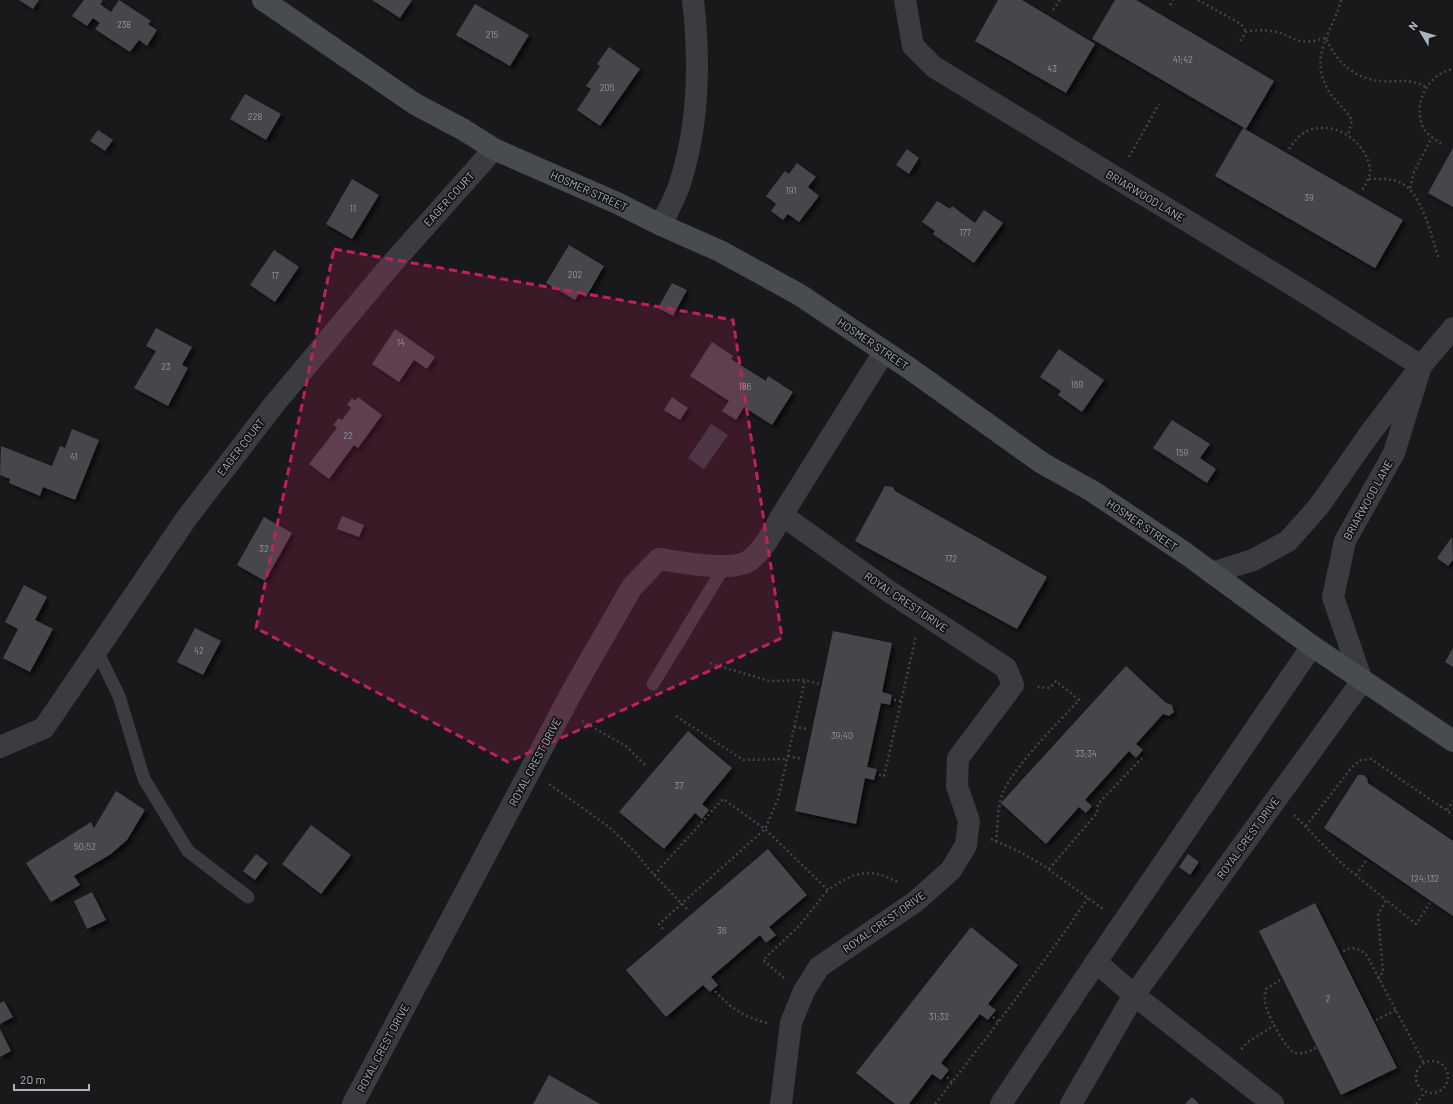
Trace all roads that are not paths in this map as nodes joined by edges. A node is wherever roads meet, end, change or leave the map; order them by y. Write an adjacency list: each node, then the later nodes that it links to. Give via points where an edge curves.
1 (263, 0): 4 (street, HOSMER STREET, via 415,104)
2 (693, 0): 5 (street, via 698,70 694,126 681,181)
3 (905, 0): 8 (street, BRIARWOOD LANE, via 913,46 934,67)
4 (494, 149): 5 (street, HOSMER STREET, via 617,202); 13 (street, EAGER COURT, via 389,267 272,407 186,519)
5 (661, 225): 7 (street, HOSMER STREET, via 720,251 773,279)
6 (1453, 328): 8 (street, BRIARWOOD LANE)
7 (884, 352): 9 (street, ROYAL CREST DRIVE); 11 (street, HOSMER STREET, via 1042,463 1092,491)
8 (1421, 366): 11 (street, BRIARWOOD LANE, via 1319,506 1288,541 1253,560); 14 (street, BRIARWOOD LANE, via 1394,453 1345,540 1334,597)
9 (782, 515): 10 (street, ROYAL CREST DRIVE, via 771,535 749,560); 22 (street, ROYAL CREST DRIVE, via 890,592 1006,668 1014,685 958,758 957,786 969,821 966,845 951,870 915,902 819,967 804,991 791,1023)
10 (724, 567): 15 (lane); 21 (street, ROYAL CREST DRIVE, via 659,559 632,586 562,711)
11 (1212, 573): 12 (street, HOSMER STREET)
12 (1312, 646): 14 (street, HOSMER STREET); 19 (street)
13 (97, 651): 17 (street, EAGER COURT, via 44,728); 18 (lane, via 119,696 144,779 188,851)
14 (1362, 681): 16 (street, HOSMER STREET); 20 (street, ROYAL CREST DRIVE)
15 (653, 684)
16 (1453, 740)
17 (0, 747)
18 (248, 897)
19 (1096, 962): 20 (street); 23 (street)
20 (1134, 995): 24 (street, ROYAL CREST DRIVE); 25 (street)
21 (353, 1104)
22 (781, 1104)
23 (1001, 1104)
24 (1071, 1104)
25 (1273, 1104)

